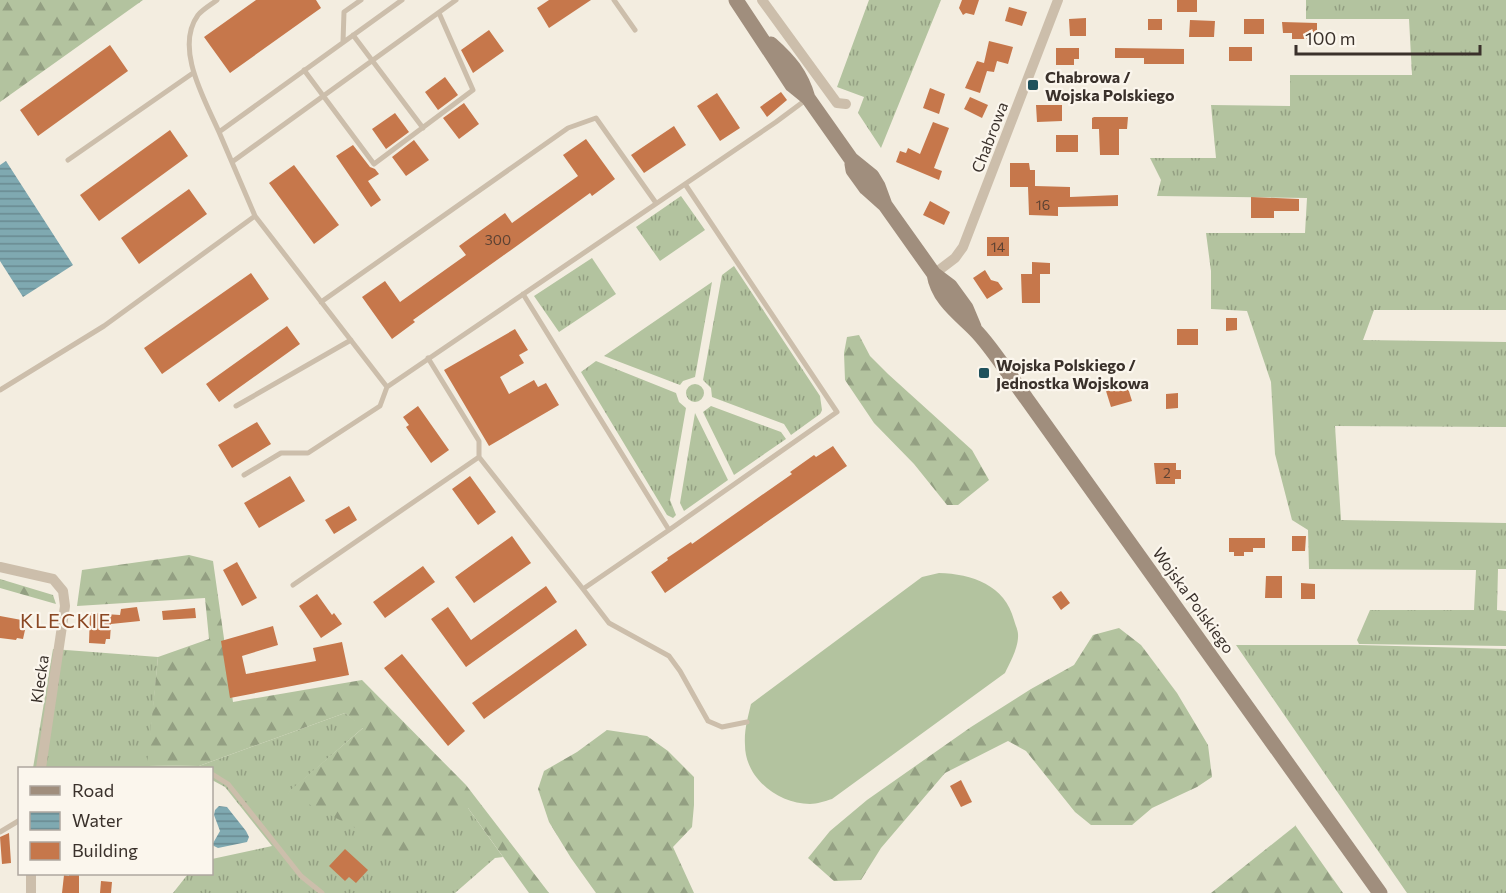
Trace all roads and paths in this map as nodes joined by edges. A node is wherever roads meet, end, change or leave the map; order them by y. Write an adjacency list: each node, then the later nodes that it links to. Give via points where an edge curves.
1 (217, 0): 15 (lane, via 199,14 189,37)
2 (360, 0): 12 (lane, via 344,12)
3 (402, 0): 11 (lane)
4 (456, 0): 9 (lane)
5 (614, 0): 10 (lane)
6 (736, 0): 17 (main road, Wojska Polskiego, via 792,84)
7 (762, 0): 18 (street, via 837,103)
8 (1058, 0): 26 (street, Chabrowa, via 963,247)
9 (439, 13): 13 (lane); 19 (lane, via 473,90)
10 (635, 30)
11 (353, 35): 12 (lane); 13 (lane)
12 (343, 42): 14 (lane)
13 (372, 61): 16 (lane); 19 (lane)
14 (304, 70): 16 (lane); 20 (lane)
15 (193, 73): 20 (lane); 21 (lane)
16 (323, 96): 19 (lane, via 374,164); 22 (lane)
17 (808, 98): 23 (lane); 26 (main road, Wojska Polskiego, via 851,159 853,170 885,205)
18 (846, 104)
19 (423, 128)
20 (219, 132): 22 (lane)
21 (69, 159)
22 (232, 162): 25 (lane)
23 (685, 184): 24 (lane); 36 (lane, via 837,412)
24 (656, 203): 27 (lane); 28 (lane, via 596,118 568,128)
25 (255, 216): 28 (lane); 32 (lane, via 104,326)
26 (934, 274): 48 (main road, Wojska Polskiego, via 951,309 975,330)
27 (523, 294): 30 (lane); 36 (lane)
28 (321, 302): 29 (lane)
29 (351, 340): 31 (lane); 33 (lane)
30 (428, 358): 31 (lane); 34 (lane, via 479,441)
31 (387, 387): 35 (lane, via 380,406 308,453 281,453)
32 (0, 390)
33 (236, 406)
34 (479, 457): 38 (lane); 39 (lane)
35 (244, 475)
36 (669, 530): 39 (lane)
37 (0, 567): 41 (street, Klecka, via 52,579 63,591 65,606)
38 (293, 585)
39 (583, 589): 40 (lane, via 609,623 669,656 708,721 722,727)
40 (747, 722)
41 (41, 767)
42 (213, 775): 47 (lane, via 228,784 301,876)
43 (18, 821): 44 (lane)
44 (0, 832)
45 (32, 875): 46 (street)
46 (31, 893)
47 (322, 893)
48 (1380, 893)

